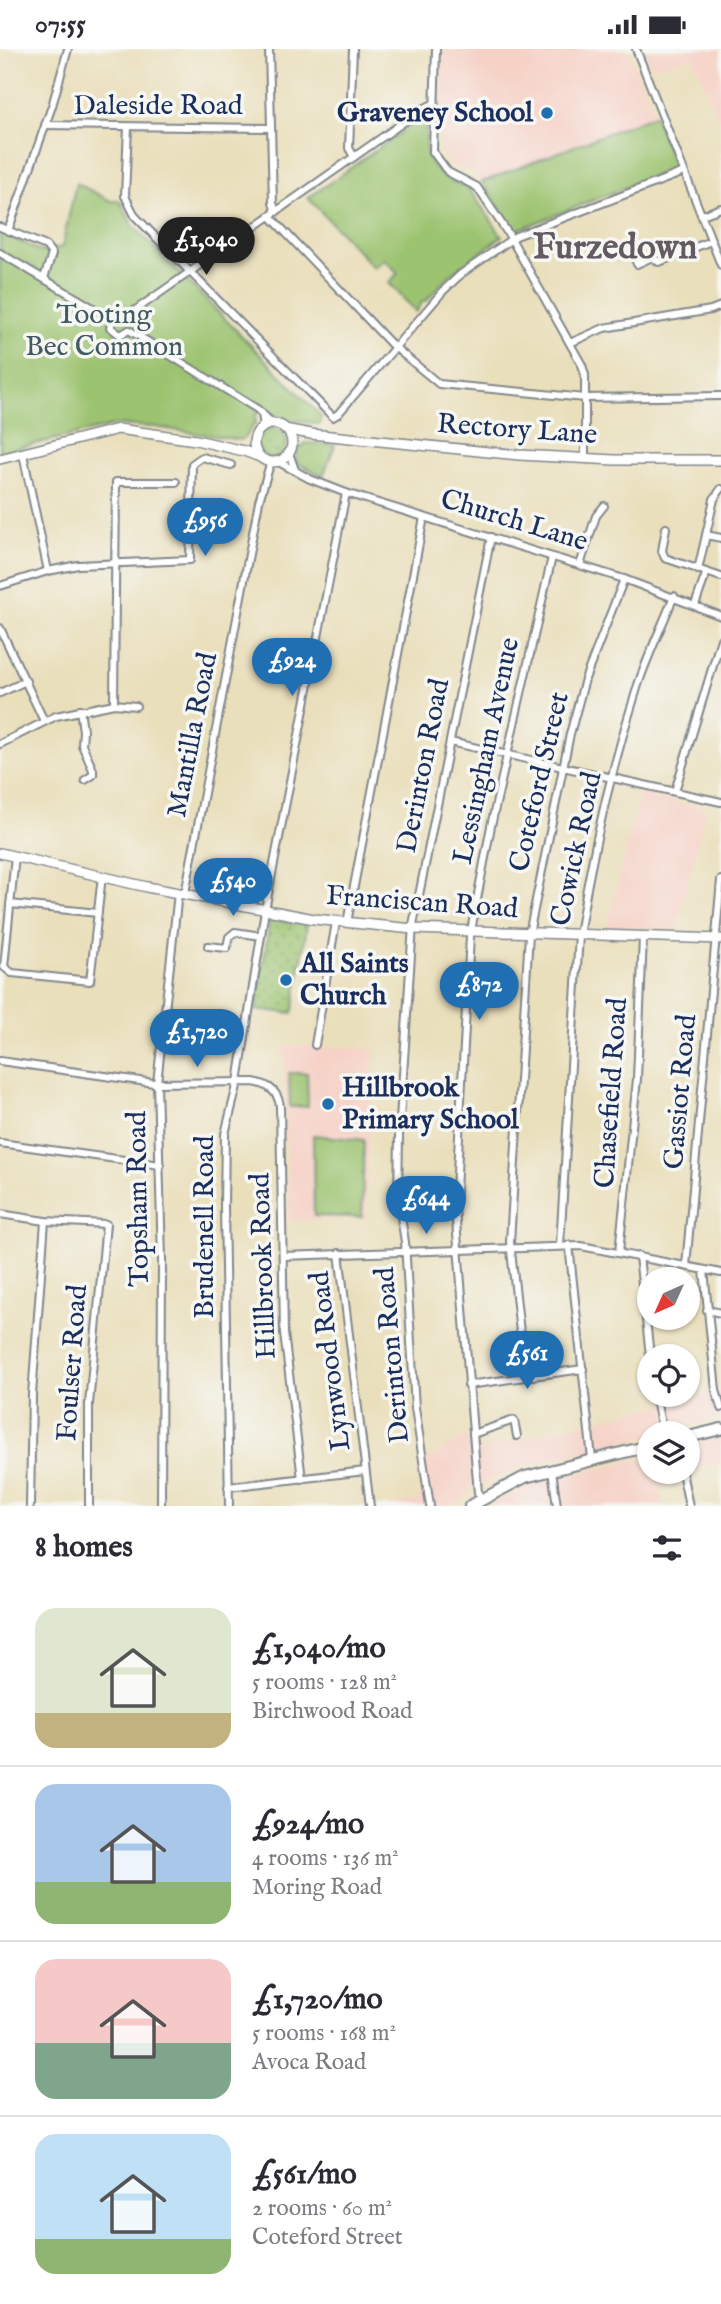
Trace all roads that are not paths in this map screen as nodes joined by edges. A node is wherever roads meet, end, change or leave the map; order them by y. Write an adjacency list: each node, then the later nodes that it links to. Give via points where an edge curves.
1 (68, 49): 7 (street)
2 (269, 49): 9 (street)
3 (354, 49): 10 (street, via 349,148)
4 (436, 49): 6 (street)
5 (636, 49): 11 (street)
6 (433, 104): 10 (street); 17 (street, via 435,158 448,172 477,187)
7 (45, 125): 8 (street, Daleside Road); 16 (street)
8 (128, 127): 9 (street, Daleside Road); 22 (street, via 128,206)
9 (271, 128): 13 (street)
10 (354, 157): 13 (street)
11 (684, 173): 14 (street); 17 (street)
12 (721, 208): 14 (street)
13 (273, 214): 22 (street); 29 (street)
14 (702, 215): 18 (street)
15 (0, 227): 16 (street)
16 (8, 231): 23 (street, via 46,246 52,254)
17 (511, 239): 28 (street); 29 (street, via 461,274)
18 (711, 240): 20 (street, via 659,262 652,257 637,264); 21 (street)
19 (0, 253): 23 (street)
20 (633, 253)
21 (721, 265)
22 (189, 272): 25 (street); 29 (street, via 329,415 336,416)
23 (44, 278): 26 (street)
24 (721, 306): 28 (street, via 604,328)
25 (127, 316): 26 (street, via 118,314); 27 (street)
26 (112, 319): 27 (street, via 114,332 120,335)
27 (130, 330): 32 (street, via 262,413)
28 (570, 343): 31 (street, via 584,370)
29 (395, 348): 31 (street, via 439,384)
30 (721, 396): 31 (street)
31 (586, 398): 41 (street)
32 (269, 426): 33 (main road); 35 (main road, via 257,433)
33 (285, 429): 34 (main road, Rectory Lane); 36 (main road)
34 (310, 434): 36 (main road); 41 (main road, Rectory Lane)
35 (254, 443): 37 (main road); 39 (main road)
36 (290, 449): 43 (main road, via 284,458); 45 (street)
37 (244, 451): 38 (main road, via 118,429); 39 (main road)
38 (23, 454): 40 (main road); 59 (street)
39 (260, 457): 43 (main road)
40 (0, 459)
41 (585, 459): 42 (main road, Rectory Lane)
42 (721, 460)
43 (274, 461): 45 (street, Church Lane); 87 (street, Mantilla Road, via 257,512)
44 (231, 465): 56 (street, via 202,457 192,464 190,560)
45 (295, 470): 48 (street, Church Lane)
46 (176, 482): 56 (street, via 116,482)
47 (721, 489): 52 (street, via 714,499)
48 (346, 493): 50 (street, Church Lane); 90 (street, Brudenell Road)
49 (604, 506): 57 (street, via 596,516)
50 (424, 517): 53 (street, Church Lane); 92 (street)
51 (666, 528): 58 (street, via 662,556)
52 (706, 535): 54 (street); 58 (street)
53 (491, 537): 55 (street, Church Lane); 75 (street, Derinton Road)
54 (721, 538)
55 (552, 557): 57 (street, Church Lane); 77 (street, Lessingham Avenue)
56 (117, 564): 59 (street); 71 (street)
57 (580, 565): 62 (street, Church Lane)
58 (698, 570): 60 (street)
59 (48, 571): 63 (street)
60 (706, 574): 61 (street); 65 (street)
61 (721, 577)
62 (624, 579): 64 (street, Church Lane); 78 (street, Coteford Street, via 585,679)
63 (0, 586)
64 (674, 596): 65 (street, Church Lane); 80 (street, Cowick Road, via 638,684)
65 (695, 605): 66 (street, Church Lane)
66 (721, 616)
67 (0, 628): 69 (street)
68 (721, 639): 81 (street)
69 (26, 681): 70 (street); 74 (street)
70 (0, 693)
71 (114, 704): 72 (street); 73 (street)
72 (135, 706)
73 (79, 709): 74 (street); 79 (street, via 82,745 93,770)
74 (44, 721): 76 (street)
75 (450, 742): 77 (street); 93 (street, Derinton Road)
76 (0, 744)
77 (507, 756): 78 (street); 94 (street, Lessingham Avenue)
78 (563, 768): 80 (street); 95 (street, Coteford Street)
79 (85, 780)
80 (612, 780): 81 (street); 97 (street, Cowick Road)
81 (675, 791): 82 (street)
82 (721, 802)
83 (0, 853): 84 (main road, Franciscan Road)
84 (15, 856): 85 (main road, Franciscan Road); 88 (street)
85 (102, 876): 87 (main road, Franciscan Road); 89 (street)
86 (721, 880): 99 (street, Gassiot Road)
87 (182, 893): 90 (main road, Franciscan Road); 104 (street, Topsham Road)
88 (10, 904): 89 (street); 89 (street, via 4,967 12,973 90,981)
89 (98, 913)
90 (265, 915): 91 (main road, Franciscan Road); 96 (street, Brudenell Road)
91 (336, 922): 92 (main road, Franciscan Road); 101 (street)
92 (346, 923): 93 (main road, Franciscan Road)
93 (413, 929): 94 (main road, Franciscan Road); 113 (street, Derinton Road, via 398,1184)
94 (471, 931): 95 (main road, Franciscan Road); 112 (street, Lessingham Avenue, via 455,1199)
95 (529, 934): 97 (main road, Franciscan Road); 111 (street, Coteford Street)
96 (261, 936): 100 (street, via 235,932 227,948); 103 (street, Brudenell Road)
97 (579, 936): 98 (main road, Franciscan Road); 109 (street, Cowick Road)
98 (643, 937): 99 (main road, Franciscan Road); 114 (street, Chasefield Road, via 638,1079)
99 (719, 939): 118 (street, Gassiot Road)
100 (208, 946)
101 (315, 1045)
102 (0, 1061): 104 (street, Hillbrook Road)
103 (238, 1082): 104 (street, Hillbrook Road); 116 (street, Hillbrook Road, via 264,1084 279,1101); 138 (street, Brudenell Road, via 223,1149)
104 (158, 1083): 106 (street, Topsham Road)
105 (0, 1143): 106 (street)
106 (160, 1165): 142 (street, Topsham Road)
107 (0, 1214): 108 (street)
108 (45, 1221): 140 (street, via 32,1395); 141 (street, Foulser Road, via 106,1224 89,1404)
109 (560, 1245): 110 (street); 111 (street)
110 (569, 1245): 114 (street); 124 (street)
111 (510, 1247): 112 (street); 125 (street, Coteford Street)
112 (457, 1249): 113 (street); 126 (street, Lessingham Avenue)
113 (405, 1250): 115 (street); 145 (street, Derinton Road, via 415,1408)
114 (619, 1252): 117 (street)
115 (339, 1253): 116 (street); 135 (street, Lynwood Road)
116 (283, 1256): 136 (street, Hillbrook Road, via 284,1333)
117 (639, 1256): 118 (street); 123 (street)
118 (686, 1266): 119 (street)
119 (704, 1270): 120 (street); 121 (street)
120 (721, 1273)
121 (707, 1310): 122 (street); 127 (street)
122 (721, 1313)
123 (649, 1344)
124 (583, 1369): 125 (street); 133 (street)
125 (525, 1377): 126 (street)
126 (468, 1385): 129 (street, Lessingham Avenue)
127 (721, 1408)
128 (721, 1429): 130 (highway)
129 (473, 1434): 131 (street, via 514,1420); 139 (street, Lessingham Avenue)
130 (700, 1434)
131 (517, 1436)
132 (637, 1449): 133 (highway)
133 (592, 1459): 134 (highway)
134 (552, 1469): 139 (highway, via 516,1480); 147 (street)
135 (365, 1471): 136 (street); 144 (street, Lynwood Road)
136 (302, 1479): 138 (street)
137 (684, 1484): 148 (street)
138 (228, 1487): 143 (street, Brudenell Road)
139 (482, 1498): 146 (highway)
140 (30, 1506)
141 (89, 1506)
142 (161, 1506)
143 (229, 1506)
144 (370, 1506)
145 (430, 1506)
146 (470, 1506)
147 (557, 1506)
148 (689, 1506)

